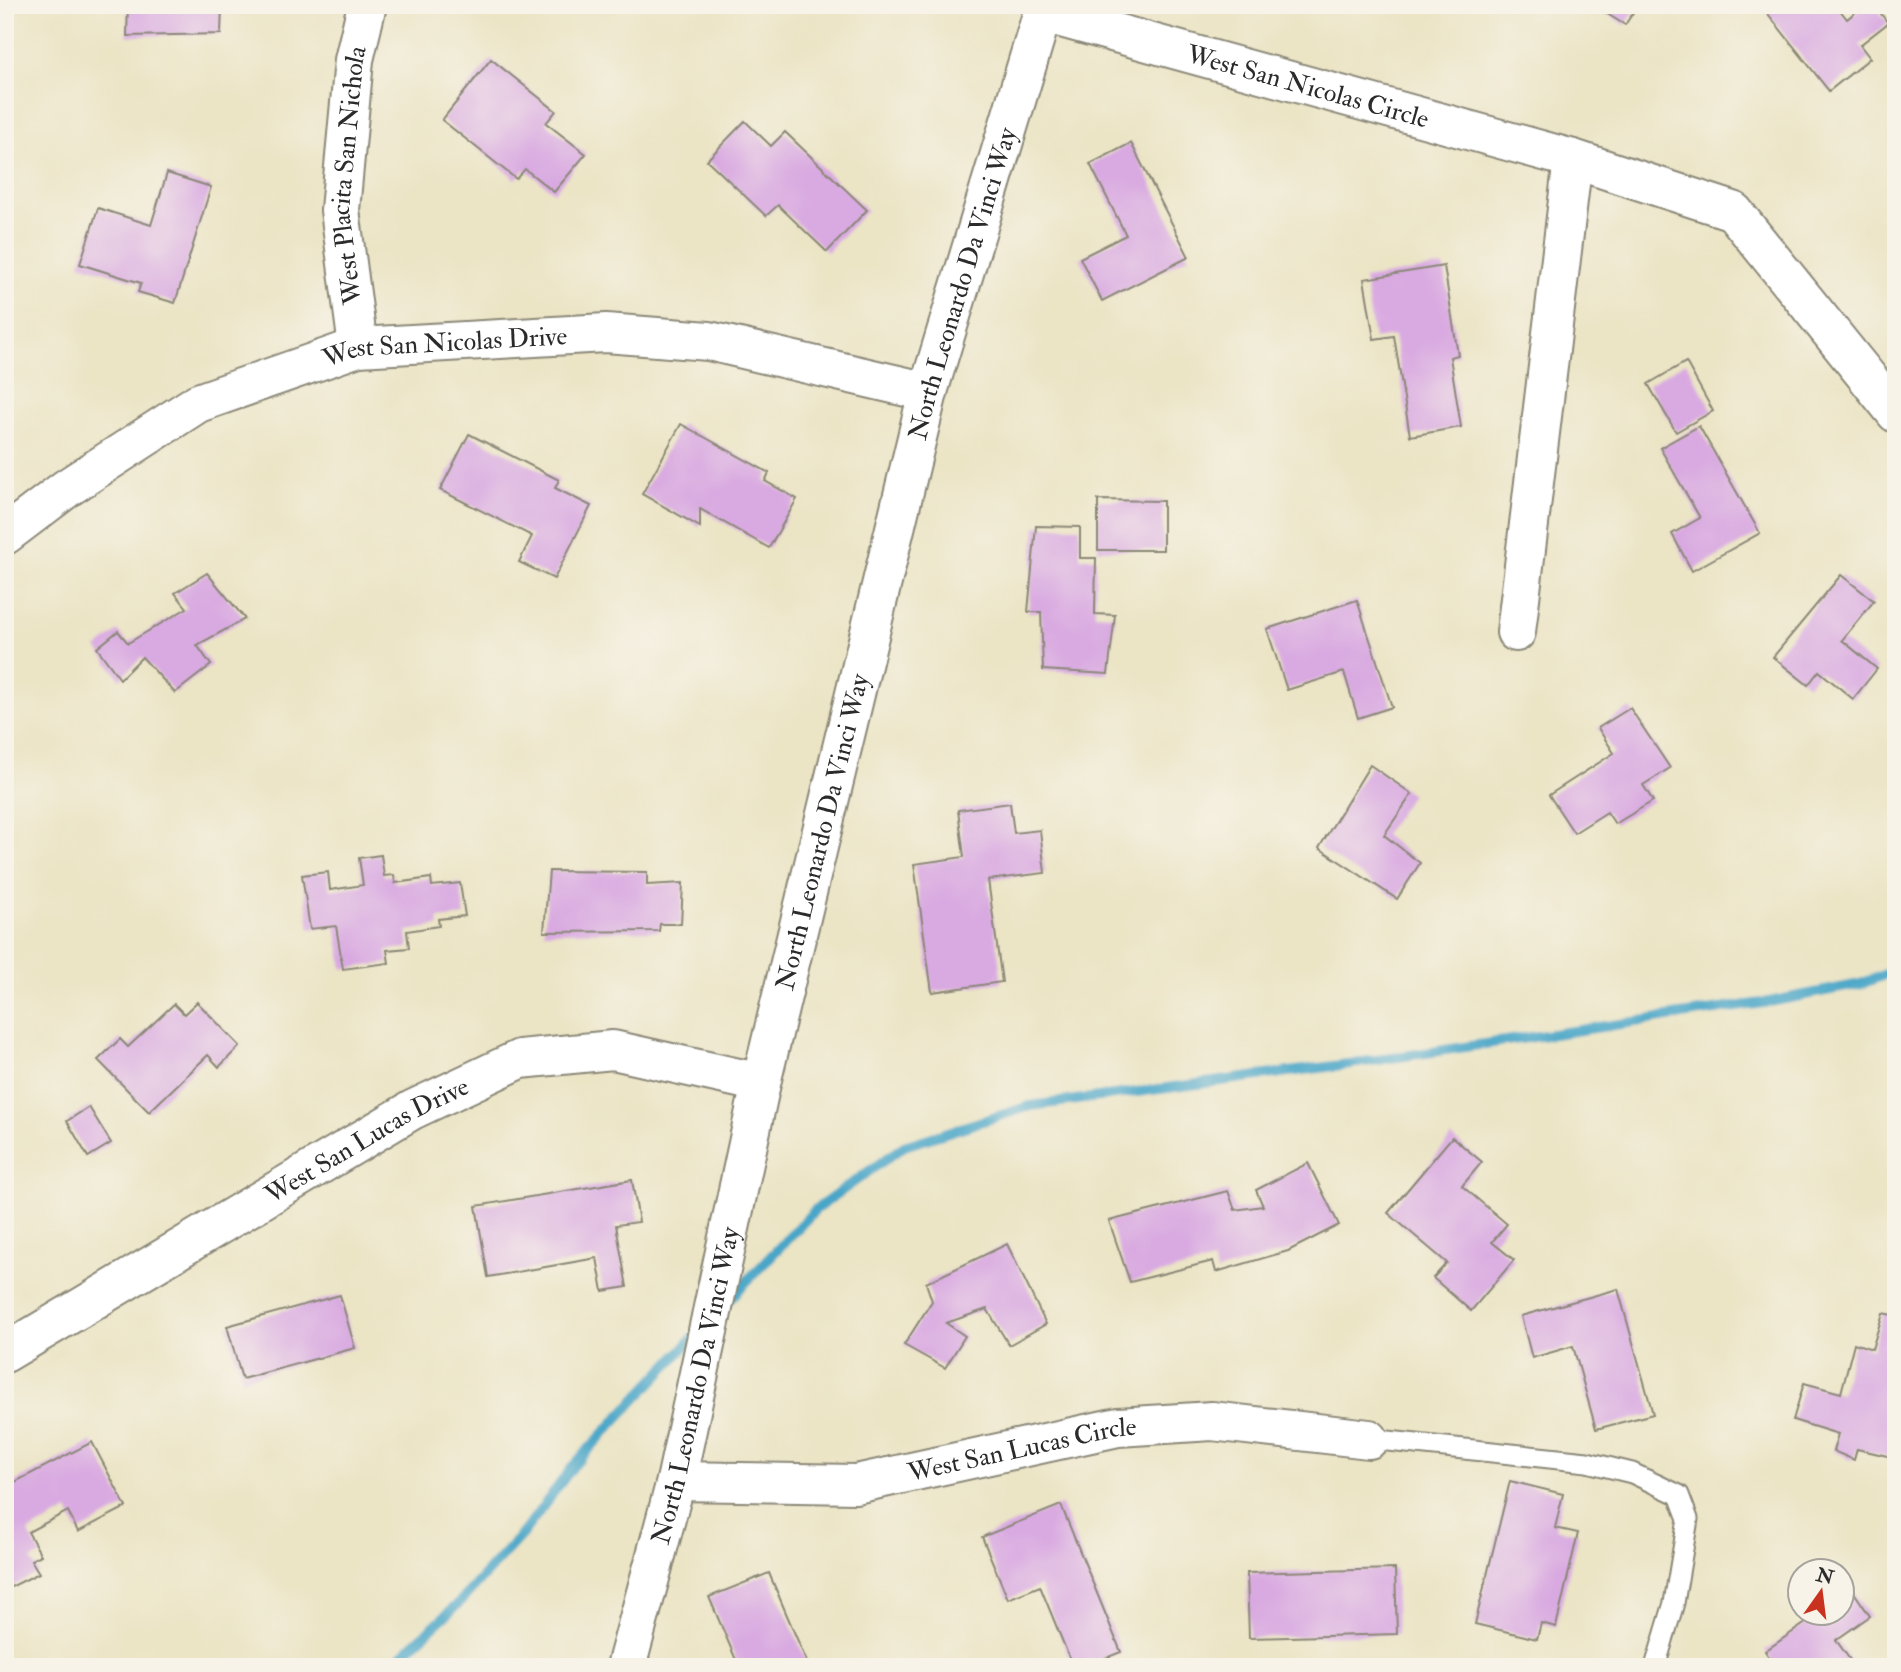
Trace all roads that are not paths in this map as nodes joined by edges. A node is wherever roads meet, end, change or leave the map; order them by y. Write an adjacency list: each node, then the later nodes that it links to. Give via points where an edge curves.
1 (367, 5): 4 (street, West Placita San Nichola, via 354,60 340,210)
2 (1044, 9): 3 (street, West San Nicolas Circle); 5 (street, North Leonardo Da Vinci Way)
3 (1573, 159): 6 (street, West San Nicolas Circle, via 1733,211); 8 (street)
4 (358, 347): 5 (street, West San Nicolas Drive, via 606,333 709,341); 7 (street, West San Nicolas Drive, via 198,403 67,488)
5 (928, 392): 9 (street, North Leonardo Da Vinci Way)
6 (1896, 413)
7 (5, 535)
8 (1516, 632)
9 (761, 1083): 10 (street, West San Lucas Drive, via 613,1050 520,1059 412,1110); 12 (street, North Leonardo Da Vinci Way)
10 (5, 1353)
11 (1368, 1439): 12 (street, West San Lucas Circle, via 1212,1421 1131,1426 856,1484); 14 (lane, via 1587,1462 1632,1473 1679,1495 1688,1519 1674,1603)
12 (676, 1481): 13 (street, North Leonardo Da Vinci Way)
13 (626, 1667)
14 (1655, 1667)

